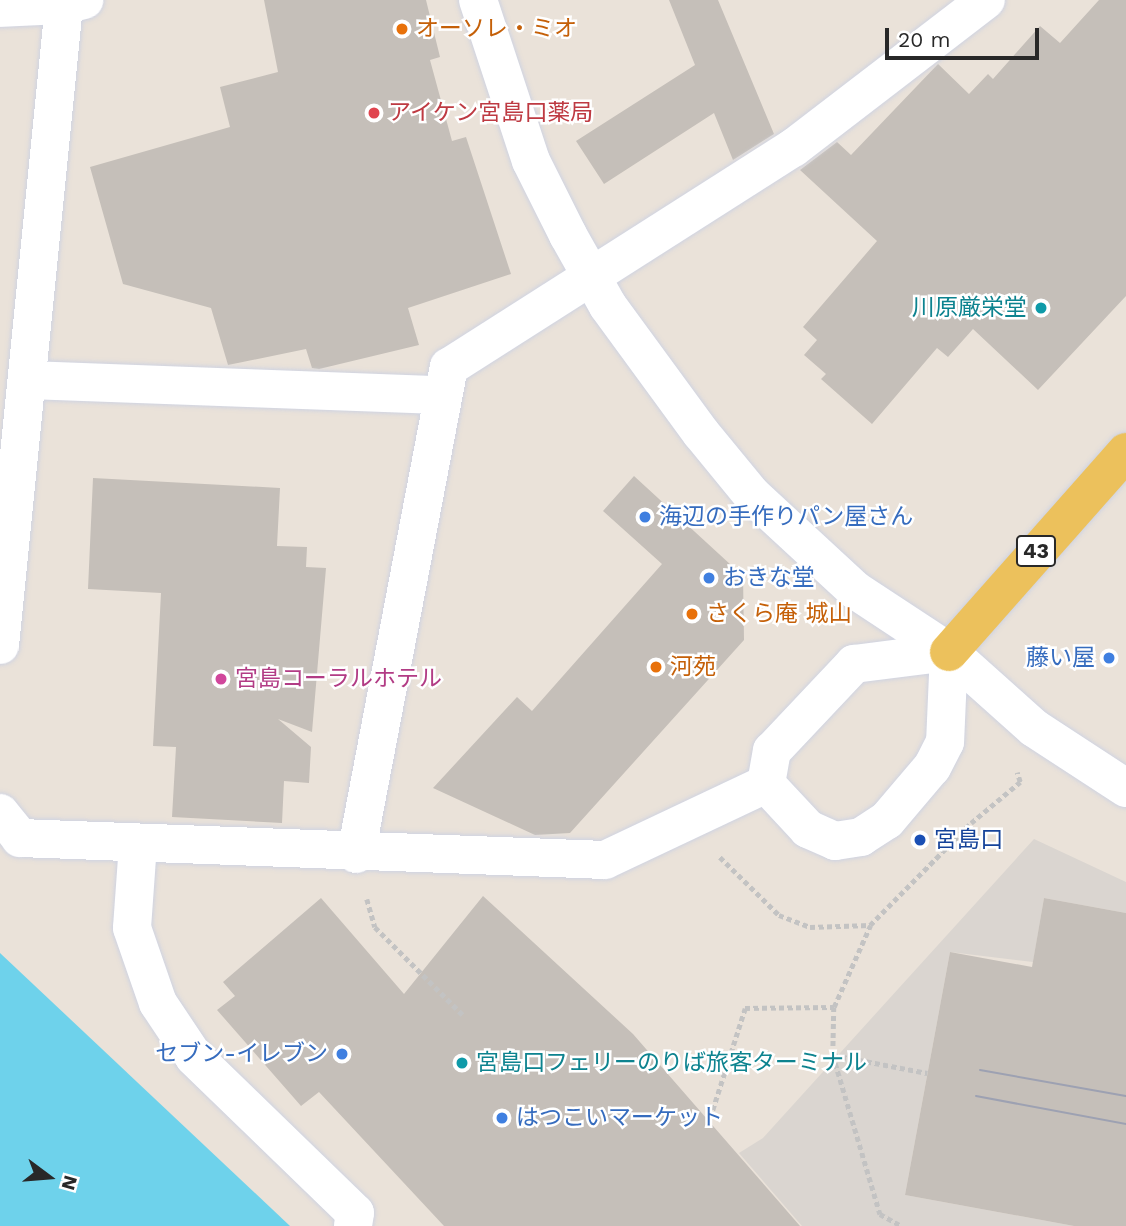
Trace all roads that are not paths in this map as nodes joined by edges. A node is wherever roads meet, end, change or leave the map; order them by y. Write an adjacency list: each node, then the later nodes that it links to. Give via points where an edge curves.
1 (478, 0): 5 (street, via 531,162)
2 (986, 0): 5 (street, via 793,148)
3 (74, 3): 4 (street); 6 (street)
4 (0, 8)
5 (591, 278): 7 (street, via 449,367); 10 (street, via 653,370 752,495 855,590)
6 (27, 380): 7 (street); 9 (street)
7 (442, 395): 15 (street)
8 (1126, 452): 10 (main road, 43)
9 (0, 645)
10 (949, 652): 11 (street, via 872,658 840,673 772,751); 11 (street, via 945,742 932,767 887,820 861,837 835,841 808,829); 12 (street, via 1034,728)
11 (766, 784): 15 (street, via 605,860)
12 (1126, 788)
13 (0, 813): 14 (street, via 20,838)
14 (138, 844): 15 (street); 16 (street, via 132,928 158,1003 194,1057 355,1213)
15 (356, 854)
16 (353, 1226)

